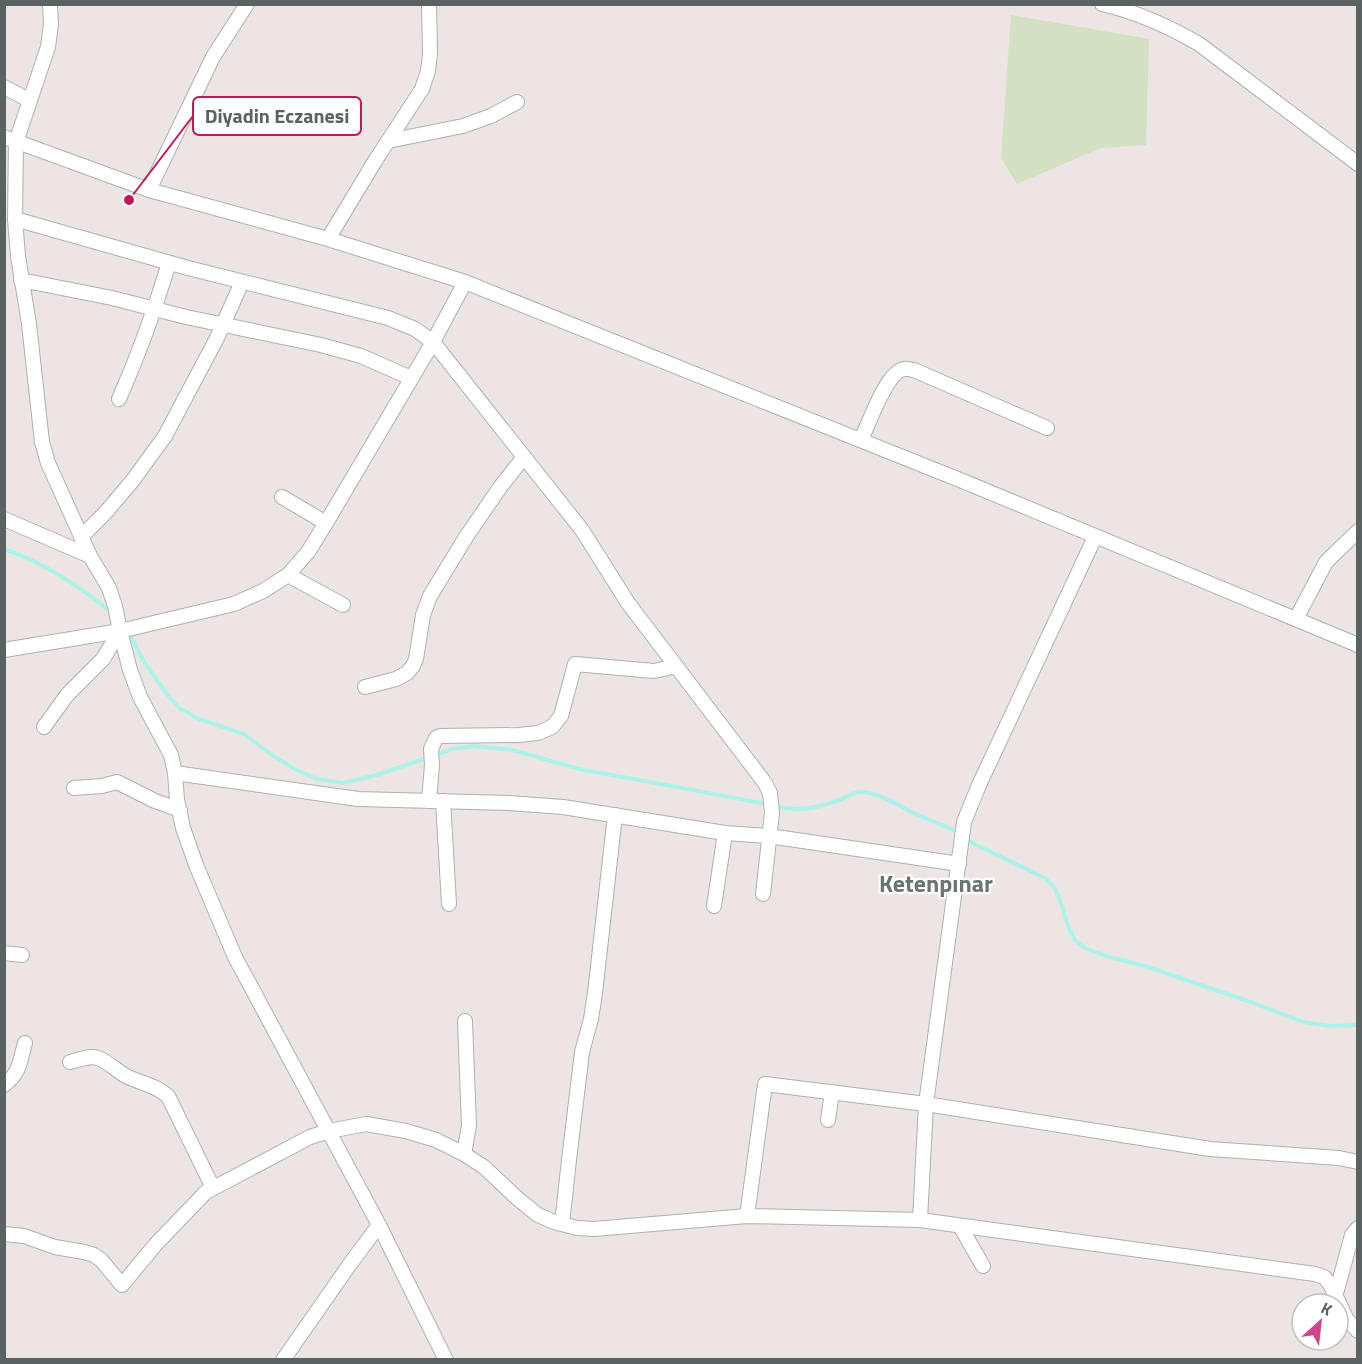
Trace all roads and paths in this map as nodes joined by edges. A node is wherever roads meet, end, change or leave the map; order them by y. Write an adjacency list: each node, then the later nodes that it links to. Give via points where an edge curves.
1 (50, 4): 6 (street, via 48,47)
2 (247, 4): 11 (street, via 213,57)
3 (429, 4): 9 (street, via 428,71 422,89)
4 (1102, 4): 10 (street, via 1172,28 1199,44)
5 (4, 87): 6 (street)
6 (29, 100): 8 (street)
7 (517, 102): 9 (street, via 463,126)
8 (10, 139): 11 (street); 12 (street)
9 (388, 141): 13 (street)
10 (1358, 164)
11 (149, 190): 13 (street)
12 (15, 219): 14 (street); 15 (street)
13 (328, 239): 18 (street)
14 (11, 257): 16 (street)
15 (169, 263): 17 (street); 19 (street)
16 (21, 280): 19 (street); 31 (street, via 42,442)
17 (242, 282): 20 (street); 21 (street, via 387,318 415,329)
18 (465, 282): 21 (street); 25 (street)
19 (155, 309): 20 (street); 23 (street)
20 (223, 325): 22 (street, via 361,356); 31 (street, via 165,436 133,480)
21 (433, 342): 22 (street); 26 (street)
22 (411, 378): 29 (street)
23 (120, 399)
24 (1047, 428): 25 (street, via 914,370 903,369 887,383)
25 (861, 440): 32 (street)
26 (524, 457): 40 (street, via 582,530 628,603); 41 (street, via 466,537 430,596 412,666 396,679)
27 (282, 497): 29 (street)
28 (4, 519): 33 (street)
29 (326, 523): 34 (street)
30 (1356, 534): 36 (street, via 1326,562)
31 (81, 537): 33 (street)
32 (1095, 537): 36 (street); 50 (street, via 979,785 964,822)
33 (90, 555): 37 (street, via 109,588)
34 (288, 575): 35 (street); 37 (street, via 234,604)
35 (343, 605)
36 (1296, 619): 38 (street)
37 (120, 631): 39 (street); 42 (street, via 104,659 67,695); 43 (street, via 140,698 171,755)
38 (1358, 645)
39 (4, 650)
40 (676, 666): 45 (street, via 654,671 575,664 561,716 552,727 538,734 440,736 431,749); 49 (street, via 765,783 772,813)
41 (365, 687)
42 (44, 727)
43 (175, 773): 45 (street, via 358,799); 46 (street)
44 (75, 788): 46 (street, via 117,782)
45 (436, 801): 47 (street, via 509,803); 52 (street)
46 (180, 810): 63 (street, via 196,865 235,957)
47 (615, 815): 48 (street); 69 (street, via 595,993 582,1052)
48 (725, 833): 49 (street); 53 (street)
49 (769, 836): 50 (street); 51 (street)
50 (959, 864): 61 (street)
51 (763, 894)
52 (449, 904)
53 (714, 906)
54 (4, 952): 55 (street)
55 (22, 955)
56 (465, 1021): 64 (street, via 469,1126)
57 (25, 1043): 59 (street, via 18,1071)
58 (70, 1062): 66 (street, via 97,1057 168,1096)
59 (4, 1085)
60 (832, 1092): 61 (street); 62 (street); 67 (street, via 765,1084)
61 (926, 1104): 65 (street, via 1210,1149); 68 (street)
62 (828, 1120)
63 (329, 1131): 64 (street, via 366,1124 436,1140); 66 (street); 70 (street)
64 (464, 1154): 69 (street, via 538,1215)
65 (1358, 1162)
66 (213, 1188): 73 (street, via 122,1285 94,1255)
67 (747, 1216): 68 (street); 69 (street, via 594,1229)
68 (920, 1220): 71 (street)
69 (562, 1224)
70 (379, 1225): 77 (street); 78 (street)
71 (960, 1226): 74 (street); 75 (street, via 1315,1274 1324,1277)
72 (1358, 1228): 76 (street, via 1352,1235)
73 (4, 1234)
74 (983, 1266)
75 (1333, 1292)
76 (1336, 1292)
77 (283, 1359)
78 (446, 1359)

